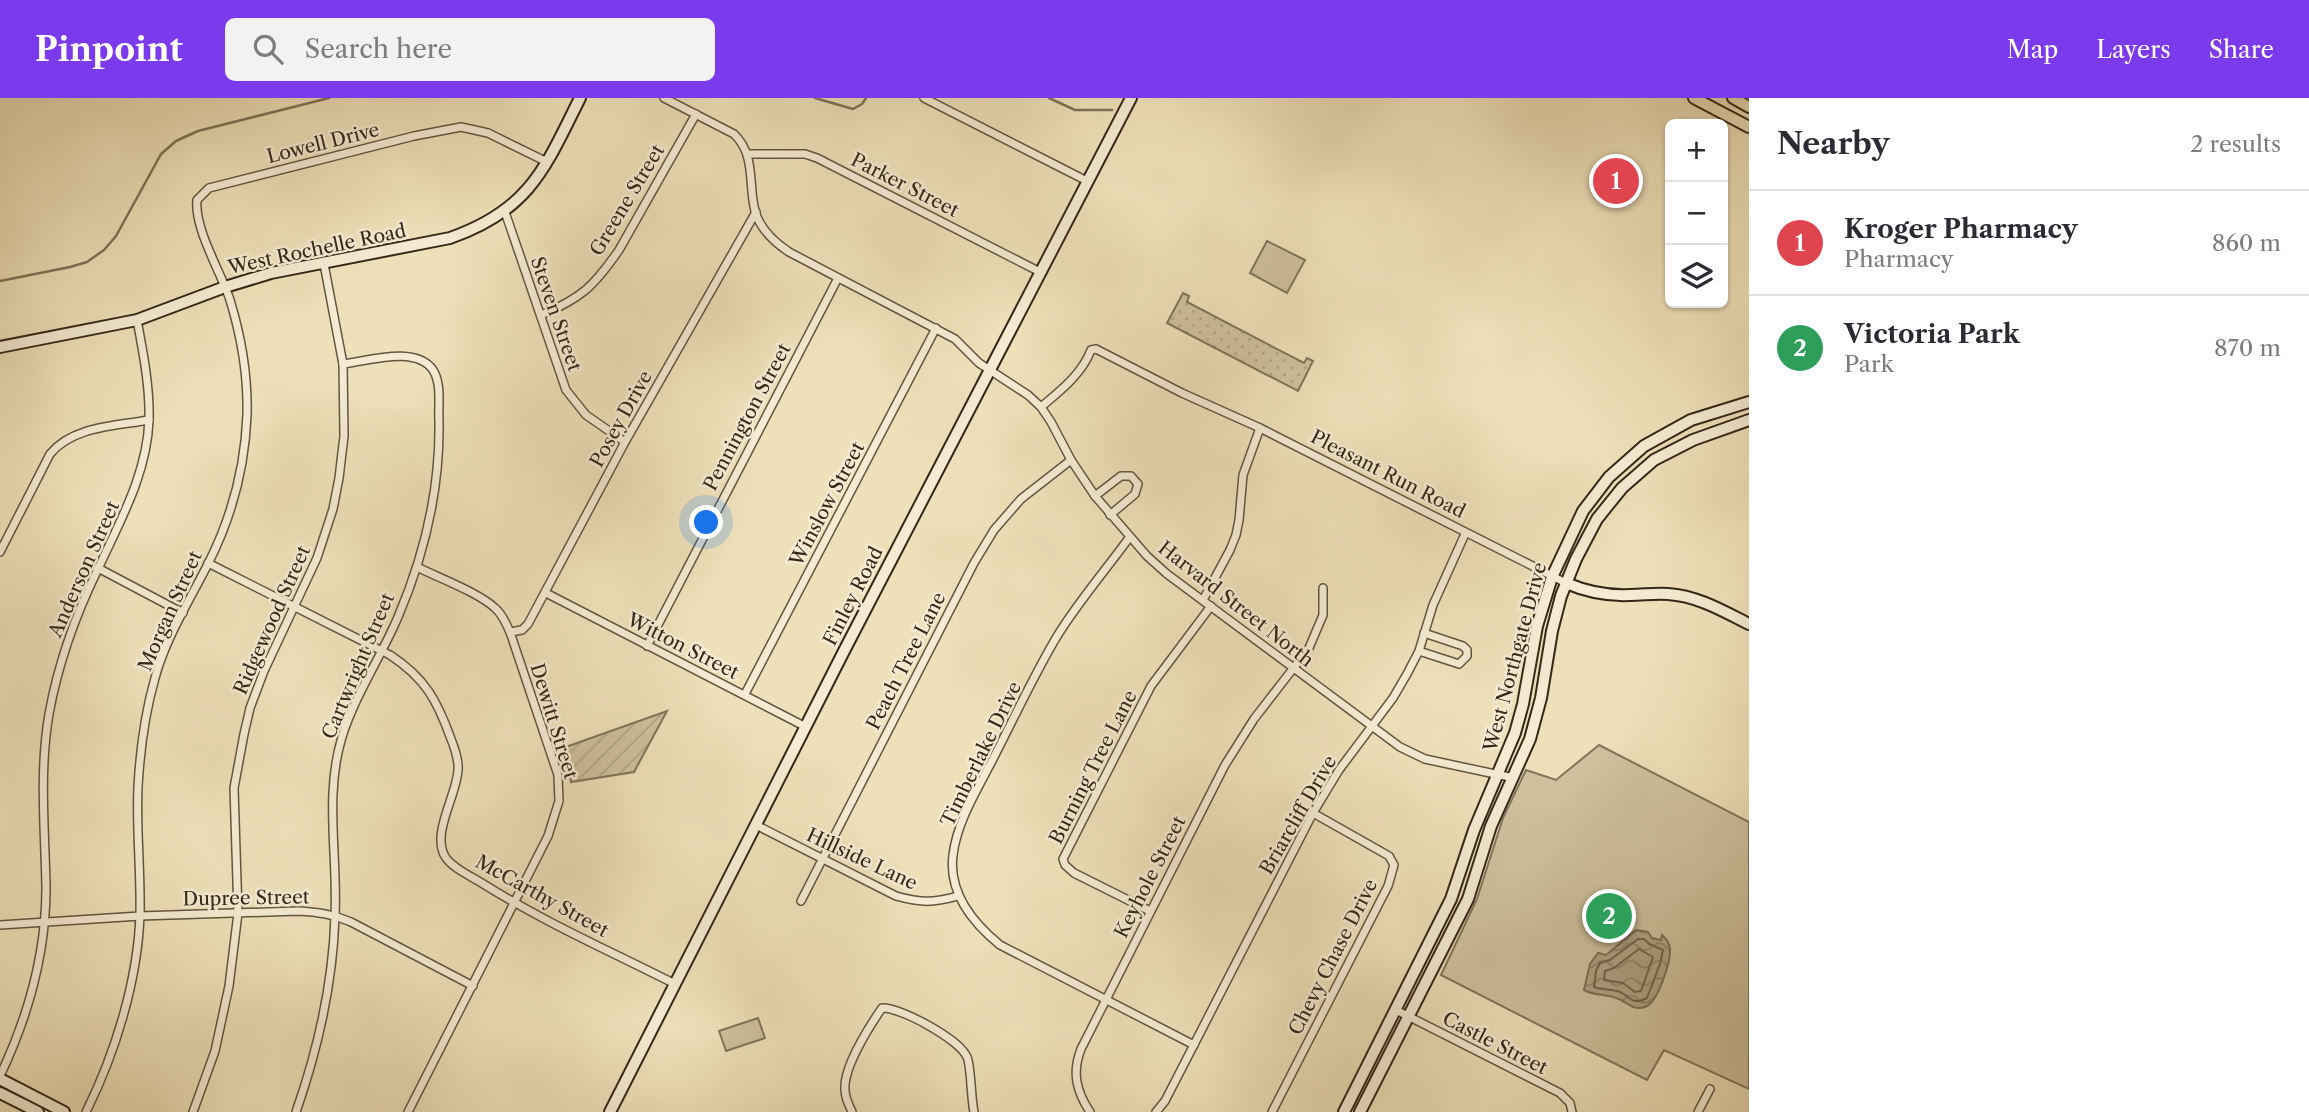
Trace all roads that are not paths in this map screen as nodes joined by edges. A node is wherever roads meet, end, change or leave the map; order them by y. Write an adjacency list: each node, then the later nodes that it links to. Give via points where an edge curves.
1 (580, 98): 11 (street, West Rochelle Road)
2 (664, 98): 8 (street)
3 (924, 98): 12 (street)
4 (1130, 98): 12 (street, Finley Road)
5 (1694, 98): 9 (main road)
6 (1733, 98): 7 (main road)
7 (1749, 107)
8 (696, 114): 10 (street, via 734,134); 20 (street, Greene Street, via 619,250 592,286 575,300)
9 (1749, 127)
10 (748, 155): 15 (street, Harvard Street North); 17 (street, Parker Street, via 817,158)
11 (547, 163): 13 (street, Lowell Drive, via 488,133 461,127 209,188 199,196); 14 (street, West Rochelle Road)
12 (1087, 181): 17 (street, Finley Road)
13 (196, 209): 19 (street, Morgan Street)
14 (505, 212): 16 (street, West Rochelle Road, via 450,238); 20 (street, Steven Street)
15 (756, 212): 18 (street, Harvard Street North, via 776,243); 31 (street, Posey Drive)
16 (324, 264): 19 (street, West Rochelle Road); 24 (street, Ridgewood Street)
17 (1040, 272): 25 (street, Finley Road)
18 (838, 278): 22 (street, Harvard Street North); 54 (street, Pennington Street)
19 (225, 287): 21 (street, West Rochelle Road); 40 (street, Morgan Street, via 243,364 246,428 238,484)
20 (541, 315): 31 (street, Steven Street, via 566,390 586,415)
21 (137, 320): 23 (street, West Rochelle Road); 28 (street, Anderson Street)
22 (936, 328): 25 (street, Harvard Street North); 58 (street, Winslow Street)
23 (0, 347)
24 (343, 364): 41 (street, Cartwright Street, via 408,355 434,371 439,442); 49 (street, Ridgewood Street, via 344,436 333,509)
25 (989, 370): 27 (street, Harvard Street North); 59 (street, Finley Road)
26 (1745, 403): 29 (street); 33 (street, West Northgate Drive, via 1691,420 1662,435)
27 (1041, 407): 30 (street, Pleasant Run Road, via 1062,390 1096,349); 32 (street, Harvard Street North)
28 (149, 420): 39 (street, via 79,433 57,446); 42 (street, Anderson Street, via 130,504)
29 (1748, 421): 34 (street, West Northgate Drive, via 1693,440 1654,460)
30 (1260, 428): 37 (street, Pleasant Run Road); 47 (street, via 1243,475 1236,535)
31 (625, 442): 46 (street, Posey Drive)
32 (1071, 460): 35 (street, Harvard Street North); 65 (street, Peach Tree Lane, via 1021,499 994,530)
33 (1609, 477): 34 (street); 43 (street, West Northgate Drive, via 1583,511)
34 (1622, 488): 44 (street, West Northgate Drive, via 1597,519)
35 (1095, 496): 36 (street, Harvard Street North); 36 (street, via 1121,476 1131,476 1138,484 1135,494)
36 (1110, 515): 38 (street, Harvard Street North)
37 (1465, 534): 43 (street, Pleasant Run Road); 53 (street, Briarcliff Drive)
38 (1129, 538): 47 (street, Harvard Street North); 66 (street, Timberlake Drive, via 1057,636 962,821 953,855)
39 (0, 552)
40 (208, 563): 49 (street, McCarthy Street); 50 (street, Morgan Street)
41 (417, 567): 52 (street, Dewitt Street, via 494,606); 56 (street, Cartwright Street)
42 (98, 568): 50 (street); 73 (street, Anderson Street, via 68,637 50,711 42,812)
43 (1552, 577): 44 (street, Pleasant Run Road); 61 (street, West Northgate Drive, via 1523,704)
44 (1566, 583): 51 (street, Pleasant Run Road, via 1610,595 1683,596); 62 (street, West Northgate Drive, via 1541,698)
45 (1323, 588): 57 (street, Keyhole Street, via 1324,615)
46 (546, 593): 52 (street, Posey Drive, via 528,624); 54 (street, Witton Street)
47 (1203, 600): 48 (street, Harvard Street North)
48 (1211, 606): 57 (street, Harvard Street North); 69 (street, Burning Tree Lane, via 1152,687 1063,859 1074,873)
49 (295, 607): 56 (street, McCarthy Street); 70 (street, Ridgewood Street, via 250,708 234,788)
50 (183, 613): 72 (street, Morgan Street, via 155,677 145,726 138,790)
51 (1749, 624)
52 (510, 632): 68 (street, Dewitt Street, via 559,788 557,813 548,836)
53 (1424, 633): 55 (street, Briarcliff Drive); 55 (street, via 1463,646 1467,656 1459,664)
54 (647, 646): 58 (street, Witton Street)
55 (1419, 651): 60 (street, Briarcliff Drive)
56 (382, 652): 68 (street, McCarthy Street, via 415,673 434,697 458,759 441,835 442,850 455,866); 71 (street, Cartwright Street, via 342,736 335,765 331,802)
57 (1294, 669): 60 (street, Harvard Street North); 69 (street, Keyhole Street, via 1224,765)
58 (745, 694): 59 (street, Witton Street)
59 (806, 727): 64 (street, Finley Road)
60 (1372, 728): 61 (street, Harvard Street North, via 1425,759); 63 (street, Briarcliff Drive)
61 (1499, 774): 62 (street, Harvard Street North); 78 (street, West Northgate Drive, via 1447,908)
62 (1514, 778): 79 (street, West Northgate Drive, via 1491,826 1468,899)
63 (1313, 813): 80 (street, Briarcliff Drive); 95 (street, Chevy Chase Drive, via 1383,851 1394,866 1388,886)
64 (756, 825): 65 (street, Hillside Lane); 75 (street, Finley Road)
65 (822, 859): 66 (street, Hillside Lane, via 896,896 920,902); 67 (street, Peach Tree Lane)
66 (958, 895): 77 (street, Timberlake Drive, via 979,928 1000,945)
67 (801, 901)
68 (514, 903): 75 (street, McCarthy Street); 76 (street, Dewitt Street)
69 (1150, 911): 77 (street, Keyhole Street)
70 (237, 914): 71 (street, Dupree Street, via 298,911); 72 (street, Dupree Street); 87 (street, Ridgewood Street, via 229,986 215,1051)
71 (335, 915): 76 (street, Dupree Street); 88 (street, Cartwright Street, via 330,979 318,1041)
72 (140, 916): 73 (street, Dupree Street); 86 (street, Morgan Street, via 124,1013)
73 (44, 923): 74 (street, Dupree Street); 81 (street, Anderson Street, via 26,1014)
74 (0, 925)
75 (675, 984): 90 (street, Finley Road)
76 (473, 986): 89 (street, Dewitt Street)
77 (1106, 999): 80 (street, Timberlake Drive); 93 (street, Keyhole Street, via 1076,1069 1077,1089)
78 (1396, 1010): 79 (street, Castle Street); 96 (street, West Northgate Drive)
79 (1408, 1017): 97 (street, West Northgate Drive); 98 (street, Castle Street, via 1560,1093)
80 (1194, 1045): 94 (street, Briarcliff Drive)
81 (0, 1078): 85 (street)
82 (1710, 1088): 99 (street)
83 (0, 1093): 84 (street)
84 (38, 1112)
85 (64, 1112)
86 (86, 1112)
87 (194, 1112)
88 (296, 1112)
89 (408, 1112)
90 (610, 1112)
91 (852, 1112): 92 (street, via 845,1093 850,1066 882,1009 898,1010 952,1040 967,1057)
92 (974, 1112)
93 (1090, 1112)
94 (1156, 1112)
95 (1272, 1112)
96 (1344, 1112)
97 (1360, 1112)
98 (1572, 1112)
99 (1698, 1112)

